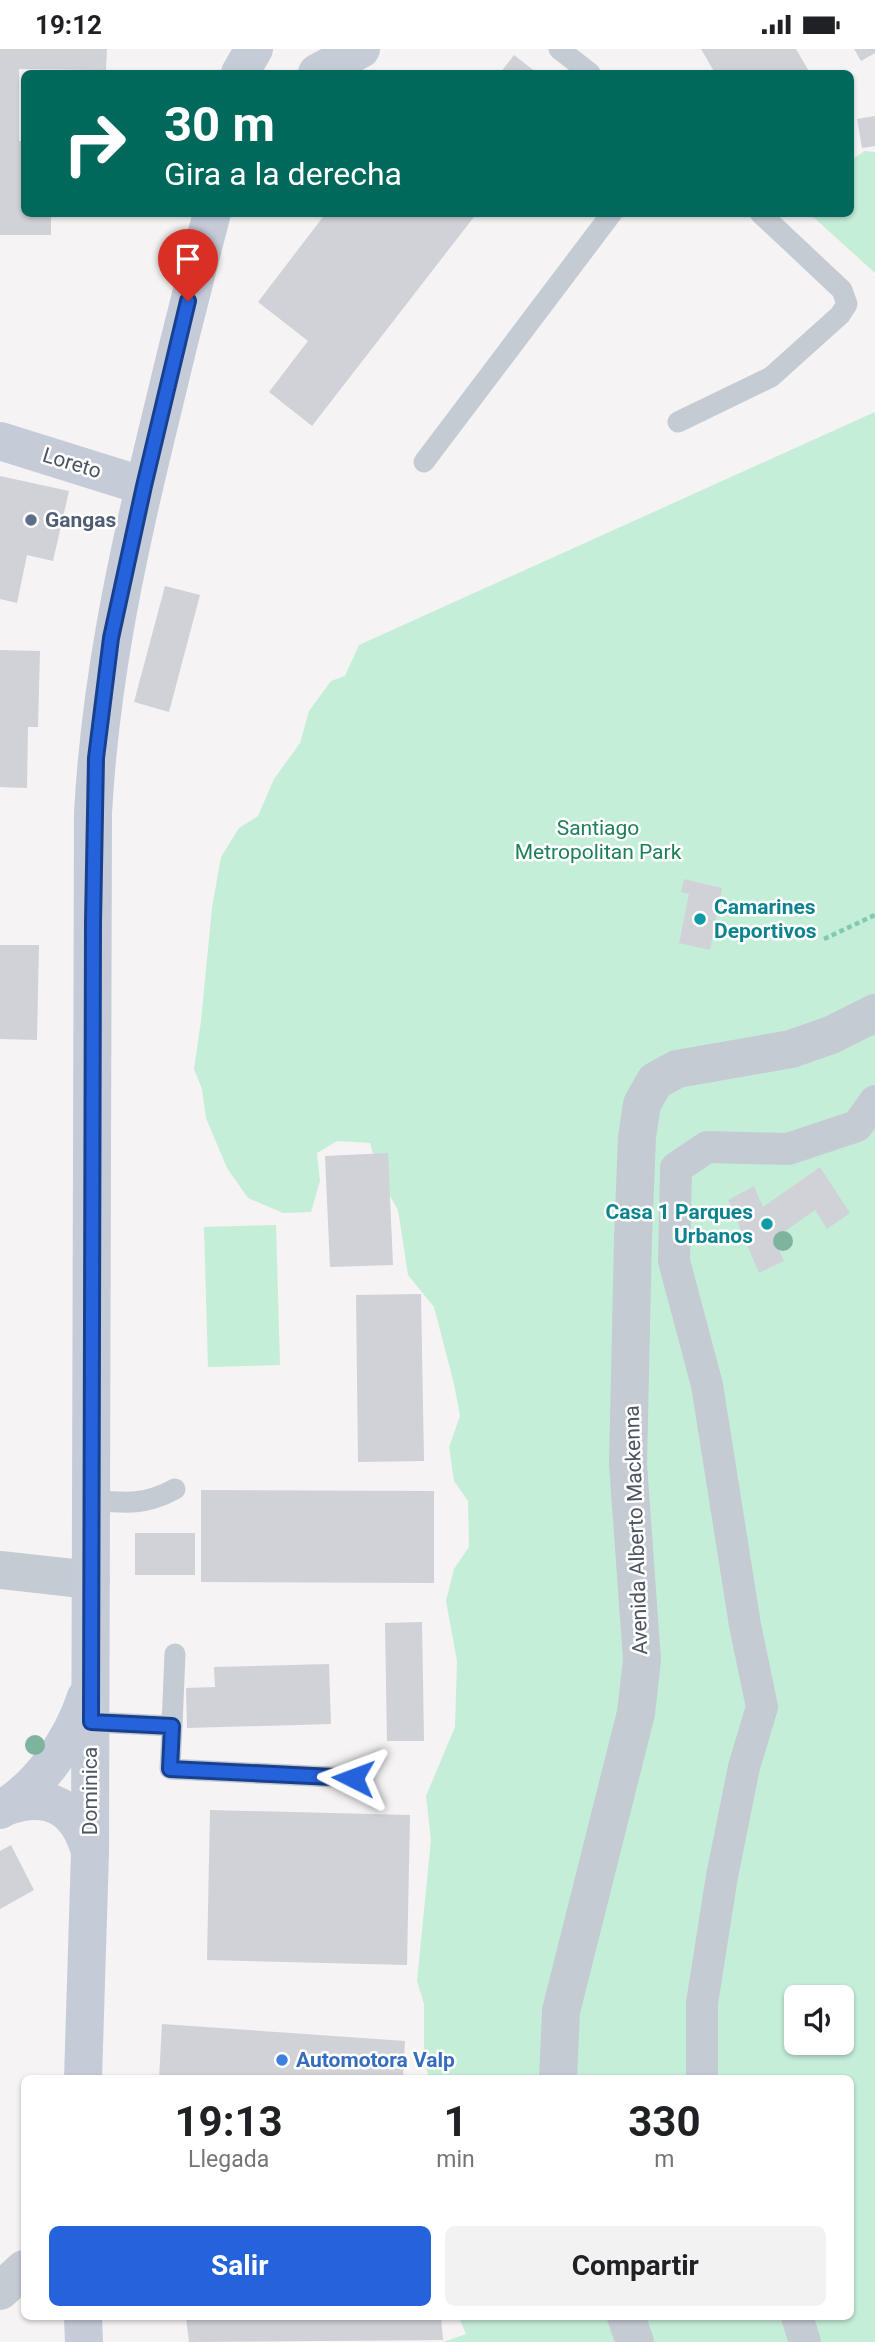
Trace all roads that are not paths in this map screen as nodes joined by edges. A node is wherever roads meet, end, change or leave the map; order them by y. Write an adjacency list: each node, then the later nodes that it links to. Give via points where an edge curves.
1 (254, 49): 4 (main road)
2 (361, 49): 5 (main road)
3 (559, 49): 6 (lane)
4 (242, 70)
5 (322, 70)
6 (586, 70)
7 (211, 217): 13 (main road, Dominica)
8 (609, 217): 12 (lane)
9 (764, 217): 10 (lane, via 842,290 847,304 771,377)
10 (678, 422)
11 (0, 441): 13 (main road, Loreto)
12 (424, 462)
13 (144, 486): 17 (main road, Dominica, via 111,638 96,758)
14 (875, 1013): 28 (street, Avenida Alberto Mackenna, via 791,1049 677,1069 655,1081 642,1104 633,1238 628,1464 640,1686 561,2011)
15 (875, 1101): 29 (street, via 857,1126 788,1149 707,1147 676,1168 674,1261 707,1385 762,1707 744,1767 722,1876 702,2003)
16 (175, 1489): 17 (lane, via 130,1504)
17 (90, 1500): 19 (main road, Dominica)
18 (0, 1570): 19 (street)
19 (90, 1580): 21 (main road, Dominica)
20 (175, 1654): 23 (lane)
21 (91, 1679): 22 (main road, Dominica); 25 (main road, via 73,1729 59,1751)
22 (91, 1722): 23 (lane); 26 (main road, Dominica)
23 (172, 1726): 24 (lane, via 170,1769)
24 (353, 1778)
25 (3, 1809): 26 (main road, via 42,1800 60,1806 85,1833)
26 (90, 1852): 27 (main road, Dominica)
27 (83, 2075)
28 (558, 2075)
29 (702, 2075)
30 (21, 2272): 31 (street)
31 (0, 2291)
32 (83, 2320): 35 (main road)
33 (627, 2320): 36 (street)
34 (798, 2320): 37 (street)
35 (84, 2342)
36 (635, 2342)
37 (805, 2342)

